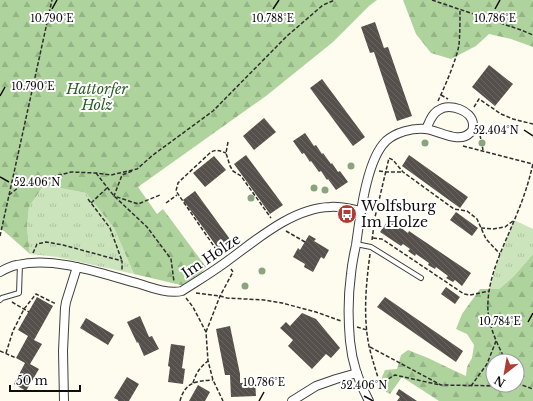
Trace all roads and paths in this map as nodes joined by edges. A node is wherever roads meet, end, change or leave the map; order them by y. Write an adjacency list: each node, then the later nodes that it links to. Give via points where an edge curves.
1 (52, 0): 20 (path)
2 (335, 0): 14 (path, via 322,5 213,111 153,154)
3 (432, 0): 4 (path)
4 (460, 10): 5 (path); 6 (path, via 458,46)
5 (533, 35)
6 (438, 102)
7 (472, 110): 8 (path, via 479,99 501,114)
8 (533, 124)
9 (426, 129): 9 (street, via 461,137 467,136 473,130 473,124 468,114 451,107 438,110); 15 (street, via 407,130 386,141)
10 (228, 142): 12 (path)
11 (460, 146): 13 (path)
12 (226, 153): 21 (path, via 218,150 211,152 182,179 176,187); 29 (path, via 233,171 241,176)
13 (533, 163): 28 (path)
14 (137, 169): 18 (path, via 111,175); 22 (path, via 122,175)
15 (370, 170): 16 (path); 27 (street)
16 (386, 172): 17 (path); 17 (path, via 389,158); 32 (path)
17 (403, 172): 30 (path, via 454,209 467,211 478,219)
18 (96, 173): 19 (path); 20 (path, via 70,172 24,183)
19 (108, 188): 22 (path); 25 (path)
20 (9, 195): 31 (path)
21 (177, 195): 26 (path); 39 (path)
22 (114, 196): 23 (path, via 138,204); 46 (path, via 147,227 171,259)
23 (160, 196)
24 (88, 199): 25 (path)
25 (90, 203): 38 (path, via 110,228)
26 (166, 203)
27 (361, 211): 29 (street, Im Holze, via 330,207 316,209 294,216); 34 (street)
28 (514, 220): 30 (path, via 505,226); 36 (path)
29 (277, 226): 33 (path); 39 (street, Im Holze)
30 (481, 228): 36 (path, via 486,239)
31 (0, 236)
32 (372, 238): 35 (path); 45 (path, via 382,239 464,294)
33 (304, 242)
34 (356, 244): 35 (lane); 53 (street, via 351,274)
35 (371, 247): 43 (lane); 54 (path)
36 (500, 254): 45 (path)
37 (29, 262): 38 (path, via 37,244 46,242); 40 (street, Im Holze); 41 (street, Im Holze, via 52,262)
38 (122, 262): 44 (path)
39 (225, 263): 46 (street, Im Holze); 47 (path, via 233,272)
40 (20, 264): 42 (street, Im Holze); 48 (lane, via 18,293)
41 (77, 267): 44 (street, Im Holze); 50 (street)
42 (0, 272)
43 (421, 278)
44 (123, 280): 46 (street, Im Holze)
45 (489, 291): 56 (path, via 488,312)
46 (179, 292): 47 (path); 55 (path, via 193,307)
47 (220, 296): 53 (path, via 282,303); 55 (path)
48 (0, 300)
49 (12, 302): 51 (path)
50 (65, 308): 51 (path, via 36,294); 71 (street)
51 (24, 309): 52 (path); 60 (path, via 13,331)
52 (28, 312)
53 (349, 324): 54 (path); 63 (street)
54 (367, 330): 57 (path)
55 (206, 332): 62 (path)
56 (496, 341): 59 (path); 68 (path, via 487,364)
57 (369, 346): 66 (path); 67 (path)
58 (0, 350): 60 (path)
59 (502, 353)
60 (6, 354): 61 (path)
61 (16, 358)
62 (208, 361): 64 (path); 65 (path, via 201,366)
63 (357, 373): 70 (street); 74 (street, via 316,386)
64 (213, 380): 65 (path); 73 (path)
65 (194, 383): 72 (path, via 184,390)
66 (380, 384): 67 (path, via 395,374); 70 (path)
67 (442, 386): 68 (path)
68 (470, 386): 69 (path)
69 (485, 386)
70 (362, 389): 75 (street)
71 (64, 401)
72 (180, 401)
73 (223, 401)
74 (292, 401)
75 (369, 401)

